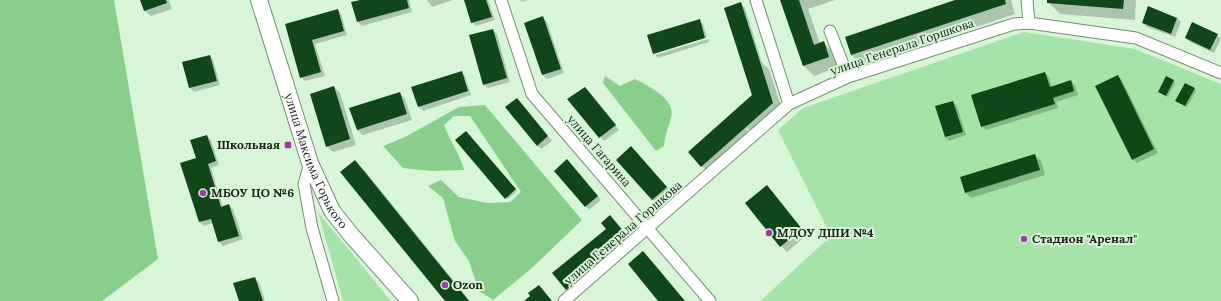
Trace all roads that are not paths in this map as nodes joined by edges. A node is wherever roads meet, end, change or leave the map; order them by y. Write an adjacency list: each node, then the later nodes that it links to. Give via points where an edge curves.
1 (259, 0): 10 (street, улица Максима Горького)
2 (502, 0): 11 (street, улица Гагарина, via 532,94)
3 (756, 0): 9 (street)
4 (1027, 0): 5 (street)
5 (1029, 23): 7 (street, улица Генерала Горшкова, via 1136,38); 8 (street, улица Генерала Горшкова, via 1014,24)
6 (830, 30): 8 (street)
7 (1221, 73)
8 (848, 77): 9 (street, улица Генерала Горшкова)
9 (789, 104): 11 (street, улица Генерала Горшкова)
10 (310, 163): 12 (street, via 304,184 312,228); 13 (street, улица Максима Горького, via 332,212)
11 (648, 228): 14 (street, улица Генерала Горшкова); 15 (street, улица Гагарина)
12 (332, 301)
13 (410, 301)
14 (564, 301)
15 (710, 301)

